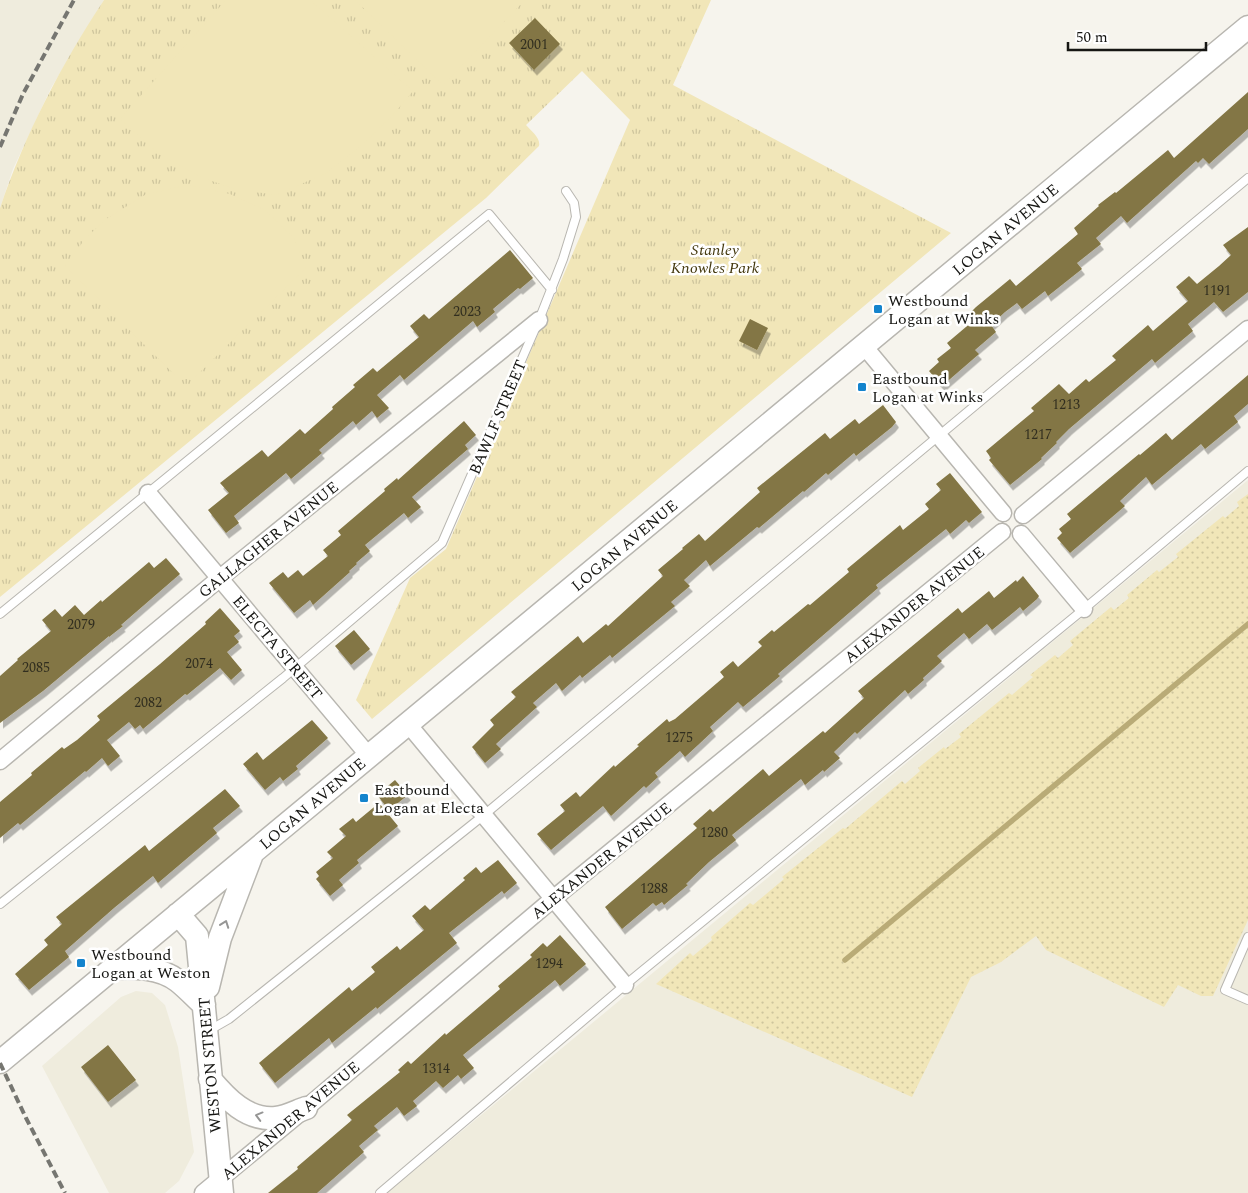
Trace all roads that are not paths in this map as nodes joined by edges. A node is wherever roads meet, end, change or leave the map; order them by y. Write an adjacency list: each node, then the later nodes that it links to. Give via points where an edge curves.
1 (1248, 28): 7 (main road, LOGAN AVENUE)
2 (1248, 178): 8 (lane)
3 (566, 191): 4 (lane, BAWLF STREET, via 574,203 576,217)
4 (552, 290): 5 (lane, BAWLF STREET); 10 (lane, via 489,214)
5 (539, 320): 15 (street, GALLAGHER AVENUE); 18 (lane, BAWLF STREET, via 442,543)
6 (1248, 329): 12 (street)
7 (864, 346): 8 (street); 19 (main road, LOGAN AVENUE)
8 (940, 436): 11 (street); 22 (lane)
9 (1248, 472): 16 (lane)
10 (148, 493): 15 (street, ELECTA STREET); 17 (lane)
11 (1004, 513): 12 (street, via 1016,510); 13 (street, via 999,520)
12 (1023, 515): 14 (street, via 1026,522)
13 (1002, 532): 14 (street, via 1013,537); 24 (street, ALEXANDER AVENUE)
14 (1021, 534): 16 (street)
15 (220, 578): 18 (street, ELECTA STREET); 21 (street, GALLAGHER AVENUE)
16 (1084, 609): 29 (lane)
17 (0, 614)
18 (295, 668): 20 (street, ELECTA STREET); 25 (lane)
19 (408, 724): 20 (main road, LOGAN AVENUE); 22 (street)
20 (370, 756): 23 (main road, LOGAN AVENUE)
21 (0, 761)
22 (484, 815): 24 (street); 32 (lane, via 228,1019)
23 (252, 853): 26 (main road, LOGAN AVENUE); 31 (main road, one-way to 23, via 220,938)
24 (554, 898): 29 (street); 35 (street, ALEXANDER AVENUE)
25 (0, 904)
26 (178, 914): 28 (main road, LOGAN AVENUE); 31 (main road, WESTON STREET, via 197,936)
27 (1248, 938): 30 (lane, via 1225,990)
28 (114, 968): 31 (main road, via 144,968 166,974); 33 (main road, LOGAN AVENUE)
29 (625, 986): 38 (lane)
30 (1248, 1000)
31 (204, 1005): 32 (main road, WESTON STREET)
32 (206, 1032): 34 (main road, WESTON STREET)
33 (0, 1062)
34 (210, 1079): 35 (main road, one-way to 34, via 278,1118 255,1115 235,1105); 36 (main road, WESTON STREET)
35 (306, 1108): 36 (street, ALEXANDER AVENUE)
36 (221, 1186): 37 (street, ALEXANDER AVENUE)
37 (203, 1193)
38 (380, 1193)

